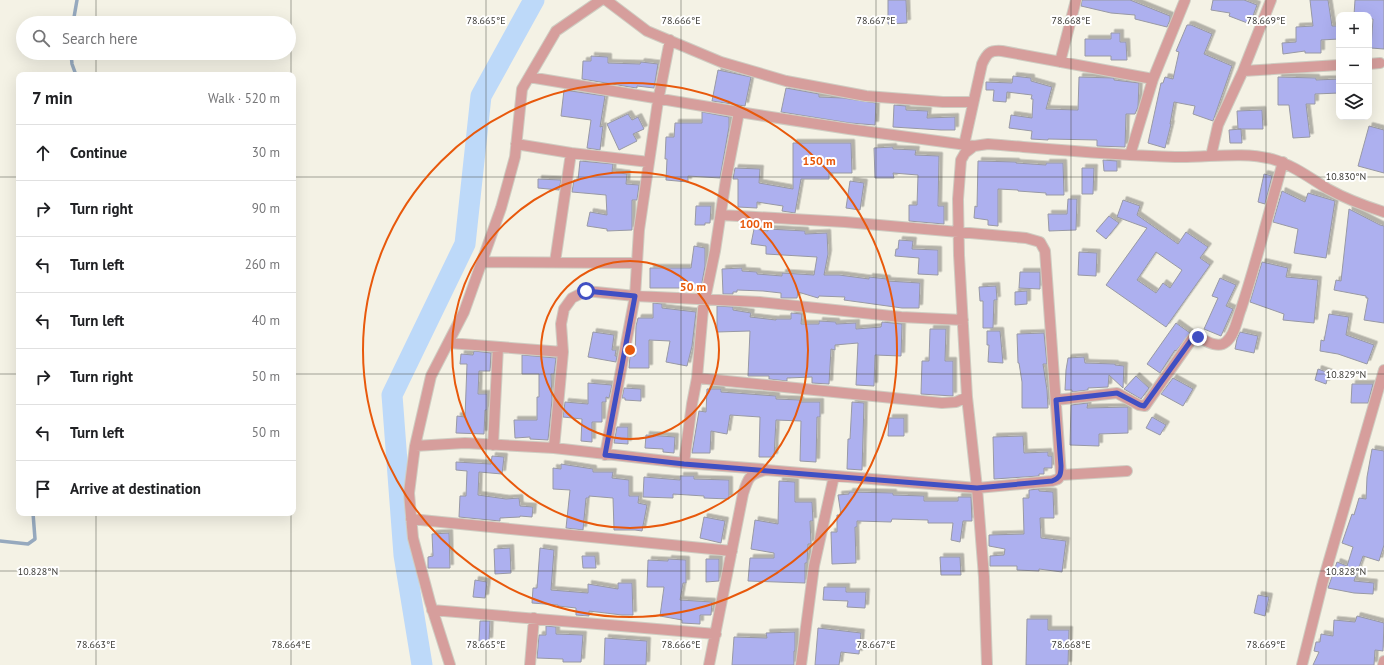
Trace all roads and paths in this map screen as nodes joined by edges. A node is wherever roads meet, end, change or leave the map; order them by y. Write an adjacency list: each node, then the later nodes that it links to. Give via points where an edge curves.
1 (601, 0): 12 (street, via 556,31)
2 (606, 0): 6 (street, via 647,31)
3 (1076, 0): 7 (street)
4 (1185, 0): 13 (street)
5 (1271, 0): 11 (street)
6 (670, 40): 14 (street); 15 (street, via 721,62 794,82 866,96)
7 (1060, 62): 13 (street); 15 (street, via 993,50 986,55 982,64)
8 (1380, 63): 9 (street)
9 (1372, 64)
10 (1336, 65): 11 (street)
11 (1243, 71): 21 (street, via 1218,125)
12 (529, 76): 14 (street); 17 (street, via 522,89)
13 (1153, 79): 20 (street)
14 (659, 97): 16 (street); 22 (street)
15 (973, 102): 18 (street)
16 (739, 112): 18 (street); 25 (street)
17 (516, 144): 19 (street); 27 (street, via 501,208)
18 (969, 145): 20 (street, via 988,144); 26 (street, via 962,160)
19 (571, 153): 22 (street); 28 (street)
20 (1130, 155): 21 (street)
21 (1211, 156): 23 (street, via 1247,155)
22 (649, 162): 29 (street)
23 (1283, 162): 24 (street, via 1356,203); 39 (street, via 1246,292 1233,332 1227,342 1222,345 1211,344 1198,337 1192,339 1144,406 1117,393)
24 (1384, 212)
25 (721, 215): 26 (street); 31 (street)
26 (958, 232): 32 (street); 39 (street, via 1026,238 1040,242 1045,251)
27 (482, 262): 28 (street); 33 (street, via 464,312)
28 (555, 262): 29 (street)
29 (637, 263): 30 (street)
30 (635, 296): 31 (street); 35 (street, via 586,291 572,298 564,309 561,324); 43 (street)
31 (705, 300): 32 (street, via 760,302 901,317); 37 (street)
32 (963, 320): 38 (street)
33 (449, 343): 34 (street); 41 (street, via 432,376)
34 (498, 347): 35 (street); 40 (street)
35 (563, 352): 42 (street)
36 (1384, 370): 61 (street, via 1323,581)
37 (697, 378): 38 (street, via 942,403 956,402); 44 (street)
38 (967, 397): 49 (street)
39 (1056, 400): 47 (street)
40 (493, 445): 41 (street, via 465,443); 42 (street)
41 (415, 446): 50 (street, via 409,493)
42 (554, 448): 43 (street)
43 (605, 455): 44 (street)
44 (684, 464): 45 (street)
45 (766, 470): 48 (street); 51 (street, via 754,473 747,481)
46 (1127, 471): 47 (street)
47 (1061, 474): 49 (street, via 1058,479 1052,481)
48 (834, 476): 49 (street); 59 (street, via 814,566)
49 (977, 488): 60 (street, via 984,576)
50 (411, 520): 51 (street); 52 (street, via 413,538)
51 (732, 551): 54 (street)
52 (432, 610): 53 (street); 56 (street)
53 (534, 618): 54 (street); 57 (street)
54 (716, 634): 58 (street)
55 (1384, 661): 62 (street)
56 (450, 665)
57 (530, 665)
58 (709, 665)
59 (801, 665)
60 (987, 665)
61 (1302, 665)
62 (1383, 665)

